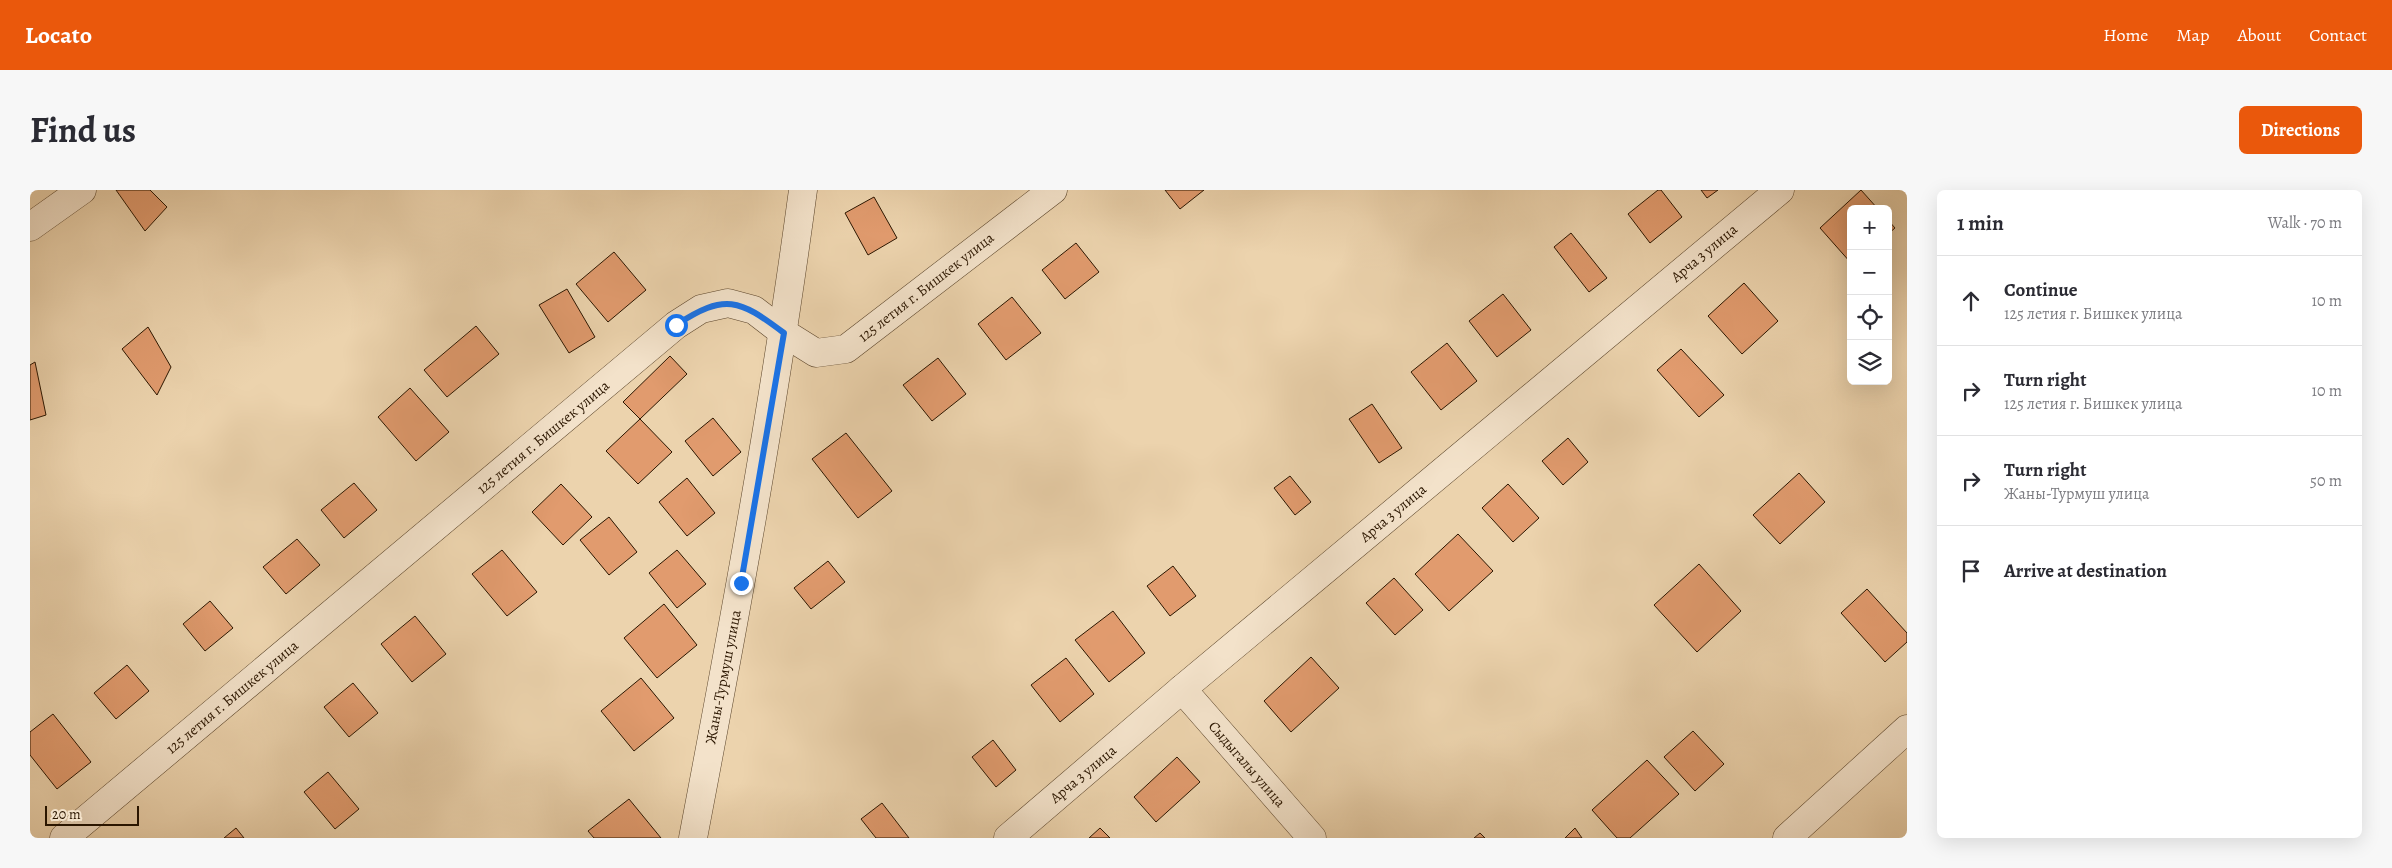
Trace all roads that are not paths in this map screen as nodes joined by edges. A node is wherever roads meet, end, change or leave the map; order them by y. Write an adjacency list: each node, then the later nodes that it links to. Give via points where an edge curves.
1 (82, 190): 5 (street)
2 (803, 190): 6 (street, Жаны-Турмуш улица)
3 (1053, 190): 6 (street, 125 летия г. Бишкек улица, via 846,349 816,353)
4 (1780, 190): 7 (street, Арча 3 улица)
5 (30, 227)
6 (784, 333): 9 (street, 125 летия г. Бишкек улица, via 754,310 728,303 701,309 676,325); 10 (street, Жаны-Турмуш улица)
7 (1182, 689): 11 (street, Арча 3 улица); 12 (street, Сыдыгалы улица)
8 (1907, 729): 13 (street)
9 (64, 838)
10 (693, 838)
11 (1008, 838)
12 (1312, 838)
13 (1787, 838)

